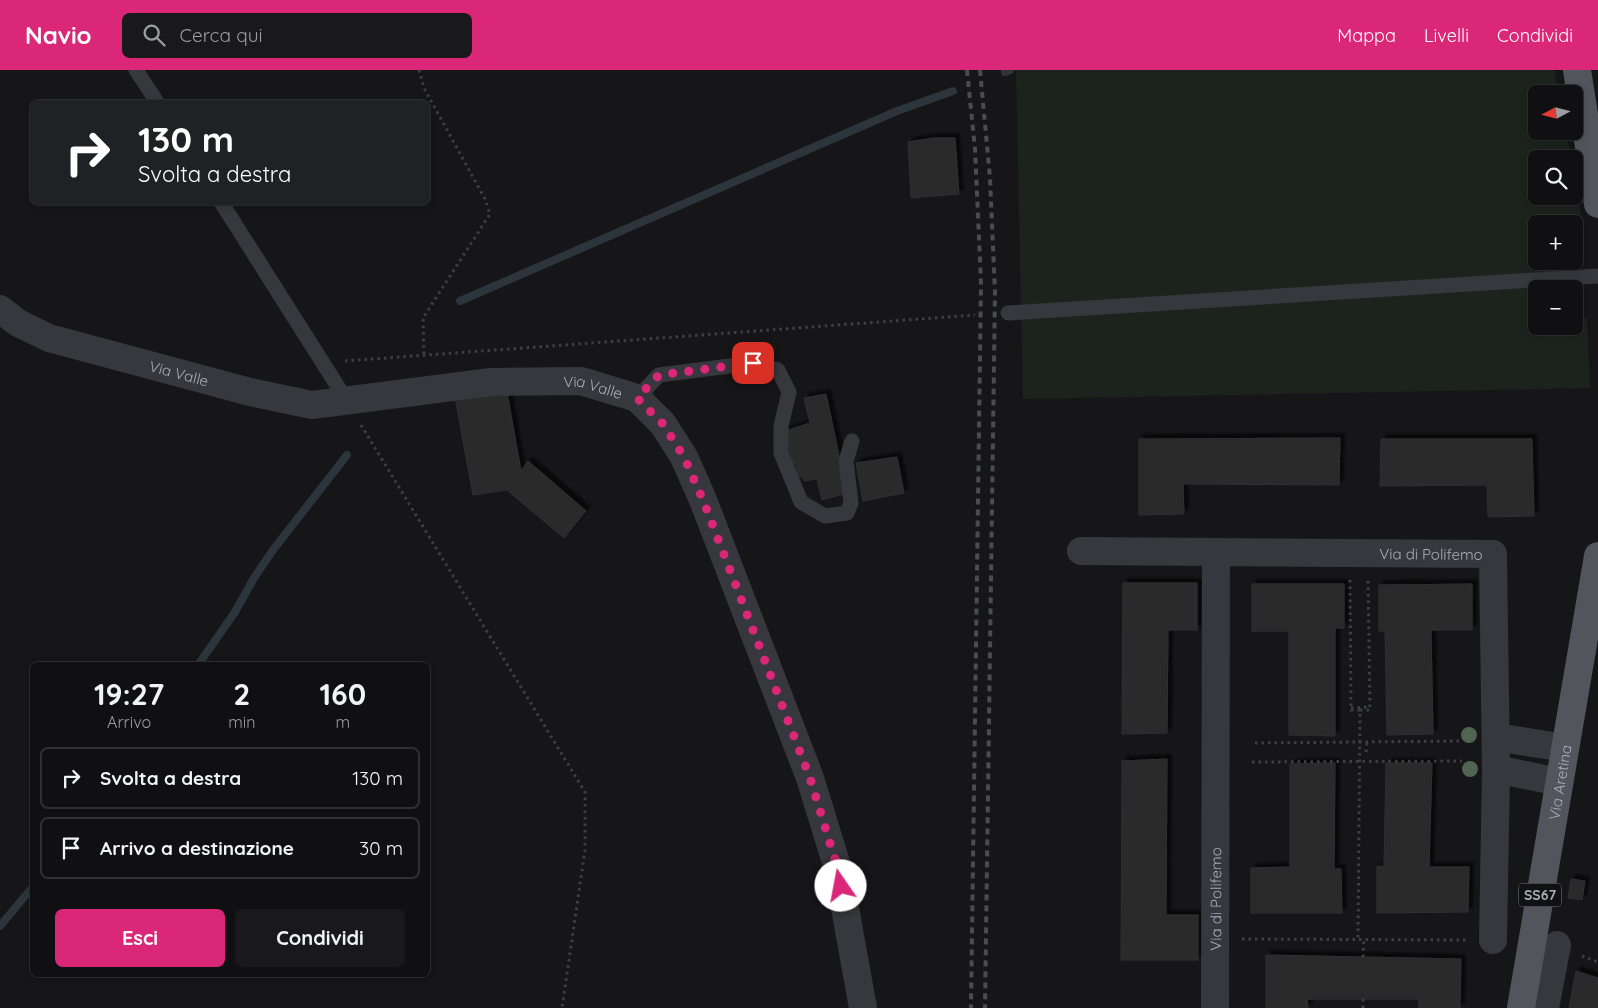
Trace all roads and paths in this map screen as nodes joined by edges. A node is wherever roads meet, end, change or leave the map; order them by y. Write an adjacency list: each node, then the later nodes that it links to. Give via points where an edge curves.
1 (136, 70): 4 (lane)
2 (418, 70): 11 (path, via 424,88 485,199 490,214 423,318)
3 (1577, 70): 5 (main road)
4 (156, 100)
5 (1598, 204)
6 (223, 205): 12 (lane)
7 (1598, 276): 9 (lane)
8 (0, 309): 14 (street, Via Valle, via 18,323 48,338 312,405)
9 (1008, 313)
10 (975, 314): 11 (path)
11 (424, 355): 12 (path)
12 (323, 362): 14 (lane)
13 (637, 398): 14 (street, Via Valle, via 581,381 491,382); 15 (lane, via 659,375 753,363 778,370 789,392 781,426 781,453 801,502 825,516 847,513 851,503 846,461); 45 (street, Via Valle, via 663,424 684,457 810,778 838,869)
14 (346, 401): 44 (path, via 585,792 585,850)
15 (852, 441)
16 (1081, 551): 17 (street, Via di Polifemo)
17 (1216, 552): 24 (street, Via di Polifemo, via 1493,554); 43 (street, Via di Polifemo)
18 (1598, 556): 29 (main road, Via Aretina / SS67)
19 (1350, 572): 22 (path)
20 (1368, 580): 23 (path, via 1370,710)
21 (1367, 707): 22 (path)
22 (1351, 708): 23 (path)
23 (1360, 710): 25 (path)
24 (1496, 737): 29 (street); 34 (street, Via di Polifemo)
25 (1359, 742): 26 (path); 27 (path); 31 (path)
26 (1461, 742)
27 (1255, 743)
28 (1367, 743): 30 (path)
29 (1565, 748): 35 (main road, Via Aretina / SS67)
30 (1366, 752)
31 (1359, 761): 32 (path); 33 (path); 37 (path)
32 (1462, 761)
33 (1252, 762)
34 (1496, 769): 35 (street); 39 (street, Via di Polifemo)
35 (1560, 782): 47 (main road, Via Aretina / SS67)
36 (1253, 939): 37 (path)
37 (1358, 939): 38 (path)
38 (1364, 939): 39 (path); 41 (path)
39 (1482, 940)
40 (1557, 946): 48 (street)
41 (1363, 957)
42 (1363, 999): 46 (path)
43 (1213, 1007)
44 (562, 1008)
45 (863, 1008)
46 (1363, 1008)
47 (1521, 1008)
48 (1545, 1008)

